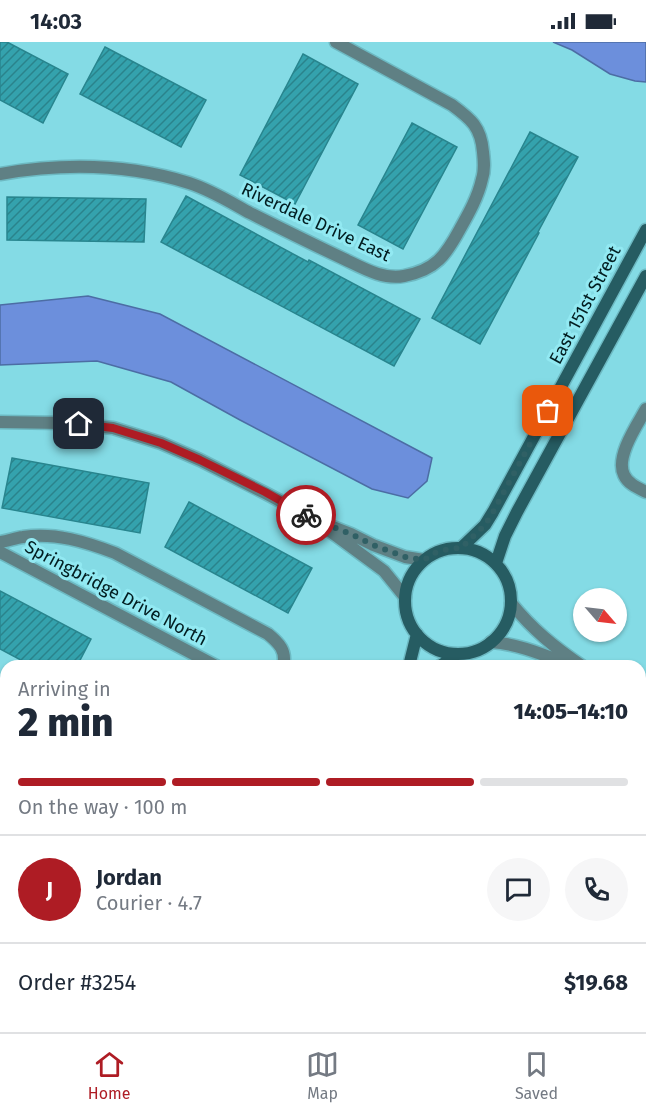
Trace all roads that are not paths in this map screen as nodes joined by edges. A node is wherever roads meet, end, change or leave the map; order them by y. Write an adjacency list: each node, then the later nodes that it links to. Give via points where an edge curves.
1 (336, 42): 2 (street, Riverdale Drive East, via 452,105 480,131 483,178 470,210 448,251 420,272 402,277 383,276 188,183 135,171 81,166)
2 (0, 174)
3 (646, 230): 10 (street, East 151st Street, via 493,512)
4 (646, 276): 13 (street, via 517,512)
5 (646, 409): 7 (street, via 621,460 628,481)
6 (0, 422): 8 (street, via 113,428 161,443)
7 (646, 492)
8 (320, 522): 12 (street, via 405,557); 14 (street, via 384,571)
9 (0, 542): 20 (street, Springbridge Drive North, via 54,537 122,556 268,634 279,643)
10 (461, 548): 12 (street, via 435,553); 13 (street, via 486,555)
11 (0, 552): 19 (street, Springbridge Drive North)
12 (424, 560): 14 (street, via 411,576)
13 (496, 563): 15 (street, via 505,575)
14 (405, 597): 16 (street, via 408,617)
15 (511, 603): 17 (street, via 506,625); 24 (street, via 532,628)
16 (417, 634): 18 (street, via 435,649); 21 (street)
17 (491, 642): 18 (street); 23 (street, via 522,647)
18 (458, 654): 22 (street)
19 (205, 660)
20 (284, 660)
21 (410, 660)
22 (449, 660)
23 (557, 660)
24 (574, 660)

